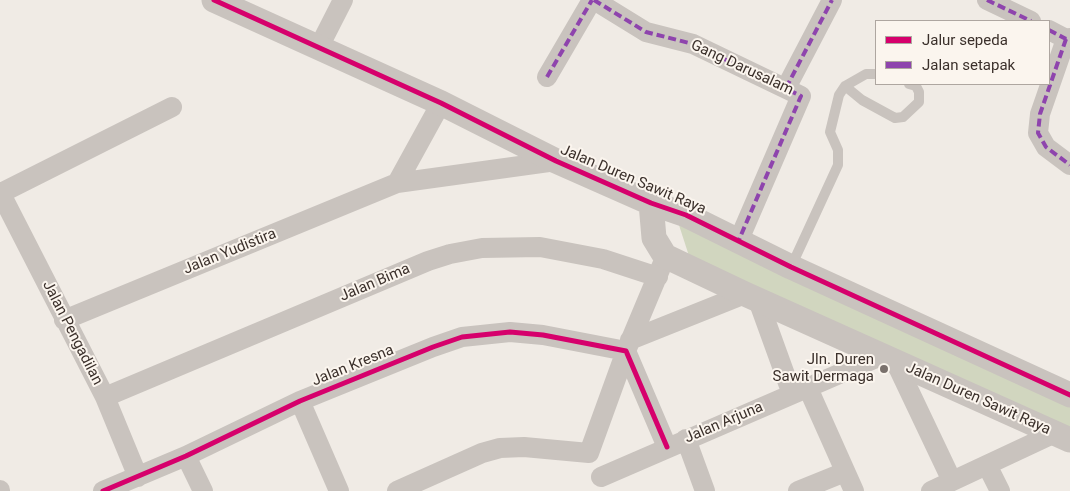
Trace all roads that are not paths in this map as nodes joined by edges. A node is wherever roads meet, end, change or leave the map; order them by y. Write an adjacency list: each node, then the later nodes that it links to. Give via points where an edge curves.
1 (214, 0): 8 (street, Jalan Duren Sawit Raya)
2 (343, 0): 8 (street)
3 (593, 0): 10 (street); 15 (street, Gang Darusalam, via 646,32 693,44)
4 (832, 0): 15 (street)
5 (988, 0): 6 (street)
6 (1029, 20)
7 (1062, 36): 11 (street)
8 (318, 49): 16 (street, Jalan Duren Sawit Raya)
9 (875, 74): 14 (lane, via 866,74)
10 (547, 77)
11 (1050, 79)
12 (913, 85): 14 (lane, via 919,92 919,102 903,116 895,118 862,100)
13 (1048, 85): 19 (street, via 1038,133 1046,147)
14 (845, 86): 25 (lane, via 838,95 830,132 838,150 838,164)
15 (786, 88): 23 (street, Gang Darusalam, via 798,94 801,100)
16 (441, 103): 18 (street, Jalan Duren Sawit Raya); 20 (street)
17 (172, 107): 21 (street)
18 (556, 161): 20 (street, Jalan Yudistira); 22 (street, Jalan Duren Sawit Raya)
19 (1070, 165)
20 (397, 183): 27 (street, Jalan Yudistira)
21 (0, 192): 27 (street, Jalan Pengadilan)
22 (651, 203): 23 (street, Jalan Duren Sawit Raya, via 686,215); 24 (street, Jalan Duren Sawit Raya, via 654,238)
23 (738, 242): 25 (street, Jalan Duren Sawit Raya)
24 (662, 266): 26 (street, Jalan Duren Sawit Raya); 28 (street); 32 (street, Jalan Bima, via 540,248 482,248 450,254)
25 (791, 267): 31 (street, Jalan Duren Sawit Raya)
26 (752, 297): 28 (street); 29 (street, Jalan Duren Sawit Raya); 30 (street)
27 (64, 320): 32 (street, Jalan Pengadilan)
28 (628, 346): 33 (street, Jalan Kresna, via 510,332 483,334 433,347); 36 (street); 37 (street)
29 (889, 358): 30 (street, Jalan Arjuna); 35 (street, Jalan Duren Sawit Raya); 42 (street)
30 (800, 391): 34 (street, Jalan Arjuna); 40 (street)
31 (1070, 395)
32 (105, 397): 41 (street, Jalan Pengadilan)
33 (300, 401): 38 (street, Jalan Kresna); 46 (street)
34 (686, 439): 36 (street, Jalan Arjuna); 48 (street)
35 (1065, 440): 39 (street)
36 (667, 447): 43 (street, Jalan Arjuna)
37 (589, 453): 43 (street); 47 (street, via 500,448)
38 (186, 456): 41 (street, Jalan Kresna); 45 (street)
39 (987, 465): 42 (street); 52 (street)
40 (846, 472): 49 (street); 50 (street)
41 (138, 477): 44 (street, Jalan Kresna)
42 (952, 481): 51 (street)
43 (604, 484)
44 (103, 491)
45 (203, 491)
46 (339, 491)
47 (397, 491)
48 (705, 491)
49 (798, 491)
50 (854, 491)
51 (931, 491)
52 (1000, 491)

